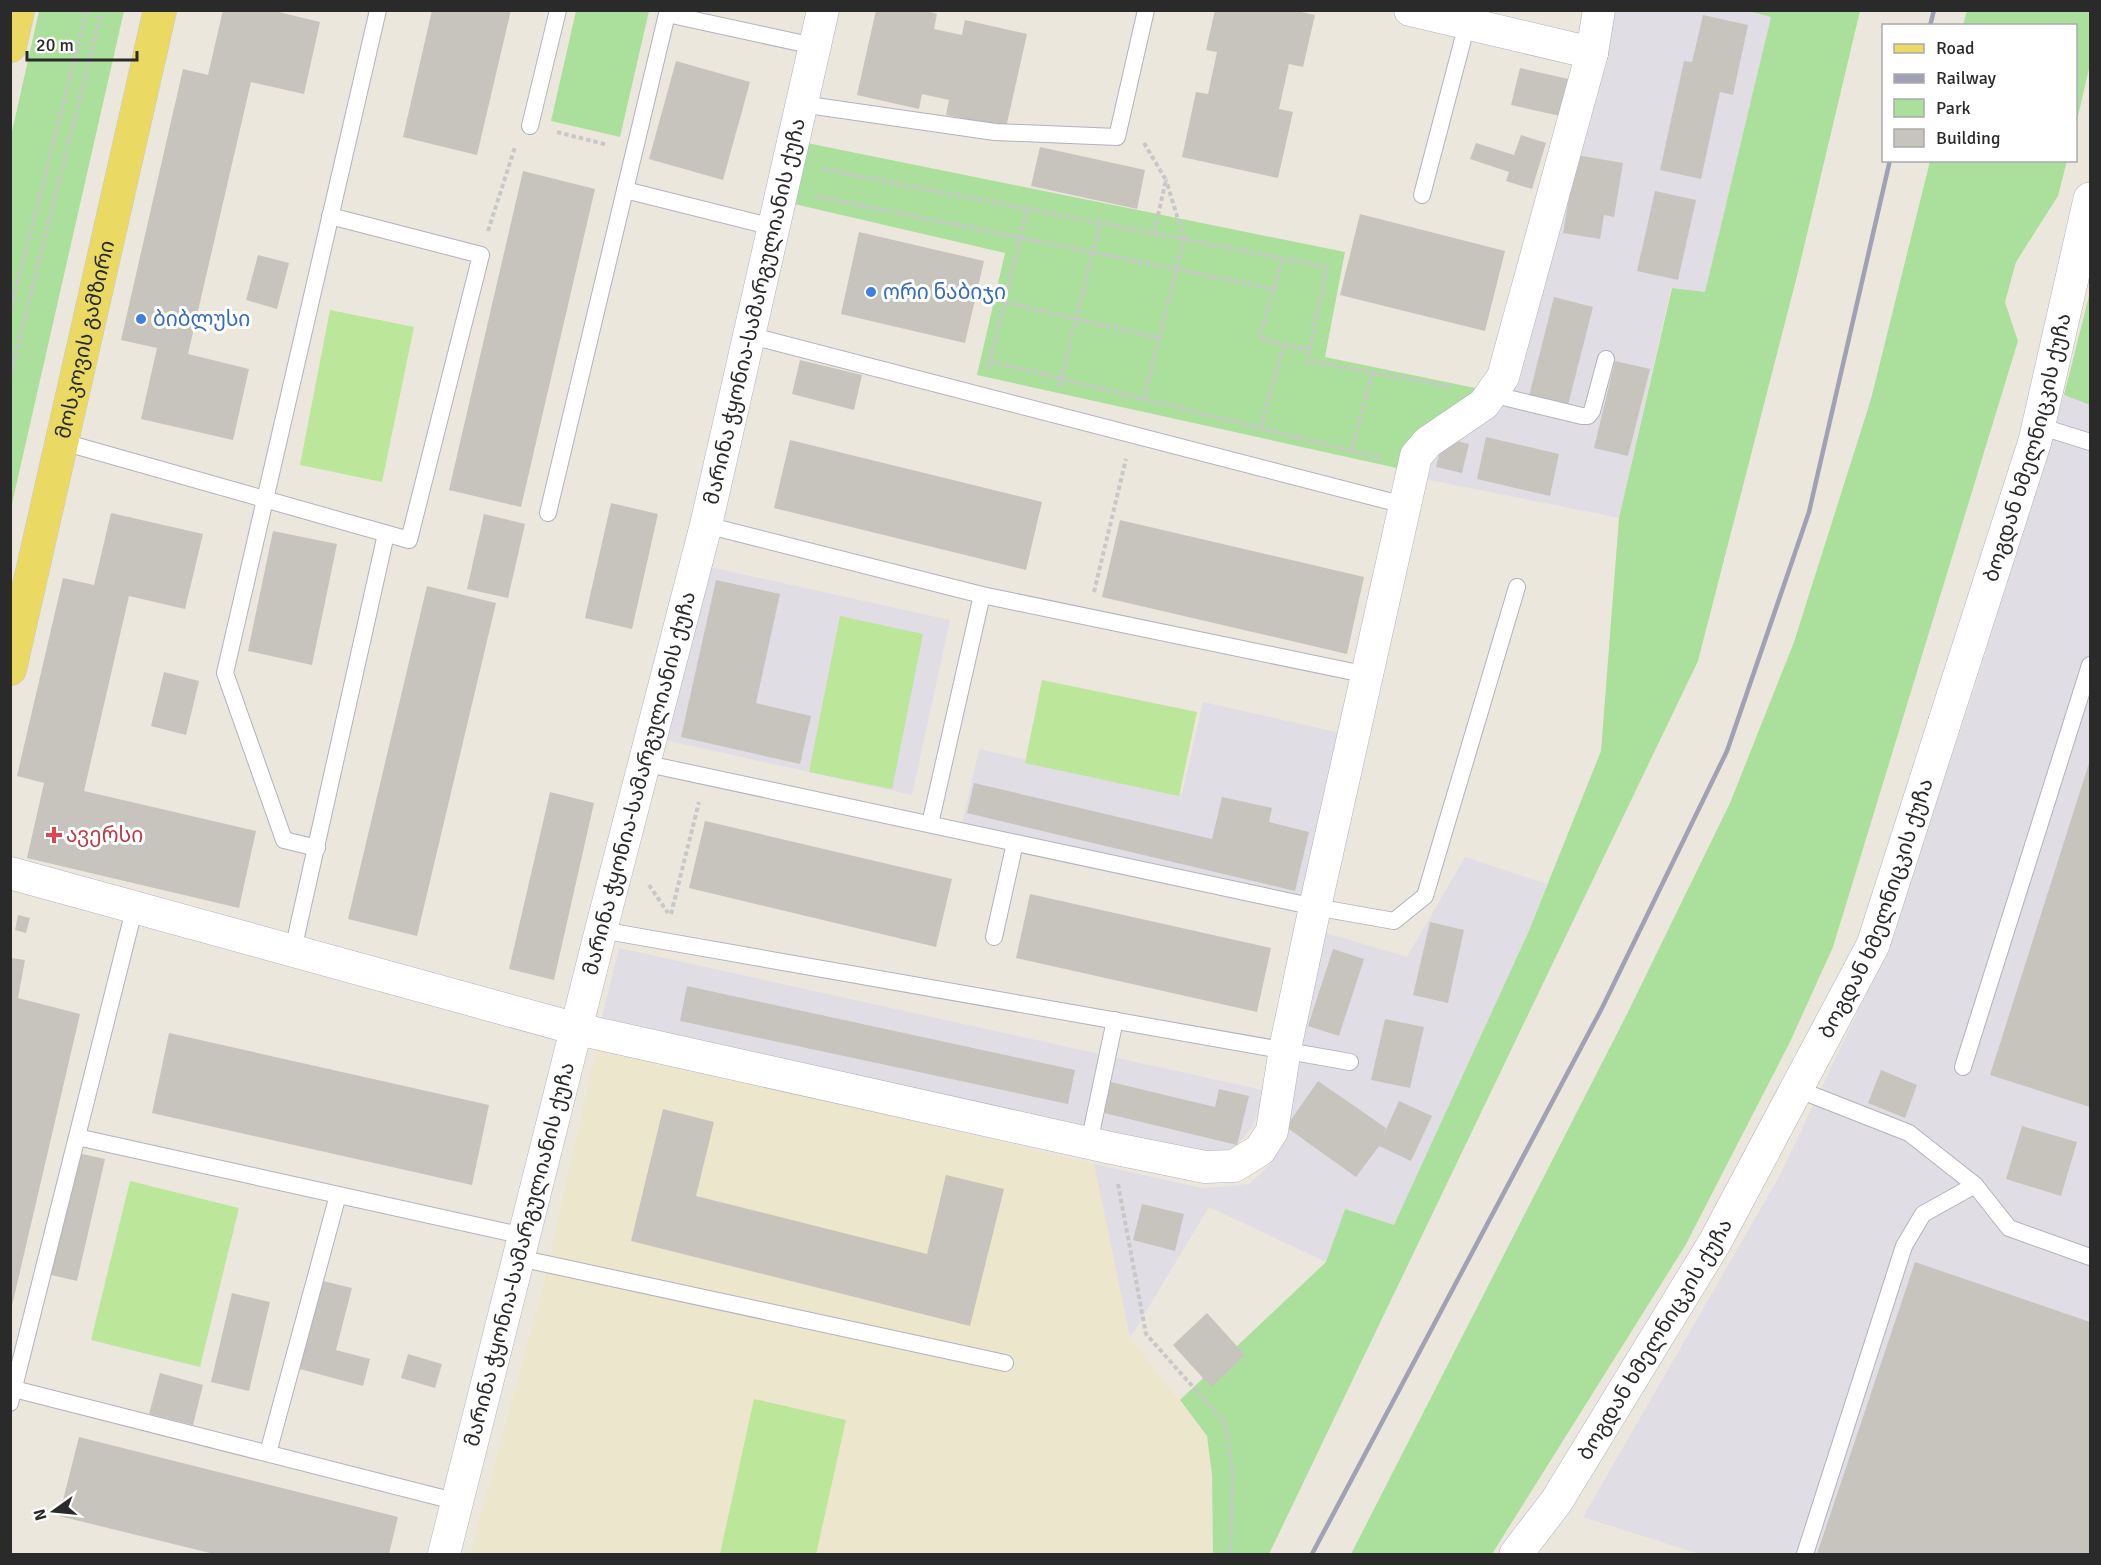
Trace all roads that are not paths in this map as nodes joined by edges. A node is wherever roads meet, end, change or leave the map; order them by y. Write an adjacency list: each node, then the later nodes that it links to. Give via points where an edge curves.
1 (160, 10): 22 (main road, მოსკოვის გამზირი)
2 (378, 10): 16 (lane)
3 (558, 10): 12 (lane)
4 (822, 10): 9 (street, მარინა ჭყონია-სამარგულიანის ქუჩა)
5 (1146, 10): 11 (lane, via 1117,136 995,132)
6 (1410, 10): 8 (street)
7 (1599, 10): 10 (street)
8 (1467, 24): 10 (street); 14 (lane)
9 (814, 46): 11 (street, მარინა ჭყონია-სამარგულიანის ქუჩა); 13 (lane, via 667,14)
10 (1592, 52): 20 (street, via 1503,377)
11 (801, 104): 17 (street, მარინა ჭყონია-სამარგულიანის ქუჩა)
12 (530, 126)
13 (625, 190): 17 (lane); 26 (lane)
14 (1422, 195)
15 (2091, 199): 21 (main road, ბოგდან ხმელნიცკის ქუჩა)
16 (330, 216): 24 (lane); 28 (lane, via 481,255 409,540)
17 (773, 227): 18 (street, მარინა ჭყონია-სამარგულიანის ქუჩა)
18 (748, 335): 25 (lane); 27 (street, მარინა ჭყონია-სამარგულიანის ქუჩა)
19 (1606, 359): 20 (lane, via 1588,416)
20 (1491, 393): 25 (street, via 1484,404 1428,442 1416,456)
21 (2038, 426): 23 (lane); 49 (main road, ბოგდან ხმელნიცკის ქუჩა, via 1873,945)
22 (63, 442): 24 (lane); 32 (main road, მოსკოვის გამზირი)
23 (2091, 442)
24 (264, 500): 28 (lane); 37 (lane, via 225,673 284,840)
25 (1404, 505): 33 (street)
26 (548, 513)
27 (705, 525): 30 (lane); 34 (street, მარინა ჭყონია-სამარგულიანის ქუჩა)
28 (387, 534): 37 (lane)
29 (1517, 587): 40 (lane, via 1425,897 1394,921)
30 (982, 595): 33 (lane); 35 (lane)
31 (2091, 665): 48 (lane)
32 (10, 669)
33 (1368, 675): 40 (street)
34 (643, 763): 35 (lane); 41 (street, მარინა ჭყონია-სამარგულიანის ქუჩა)
35 (930, 825): 36 (lane)
36 (1015, 843): 40 (lane); 42 (lane)
37 (317, 848): 43 (lane)
38 (10, 873): 39 (street)
39 (135, 906): 43 (street); 50 (lane)
40 (1314, 907): 46 (street)
41 (601, 930): 44 (lane); 45 (street, მარინა ჭყონია-სამარგულიანის ქუჩა)
42 (994, 937)
43 (293, 950): 45 (street)
44 (1115, 1020): 46 (lane); 51 (lane)
45 (577, 1029): 51 (street); 54 (street, მარინა ჭყონია-სამარგულიანის ქუჩა)
46 (1285, 1049): 47 (lane); 51 (street, via 1272,1131 1260,1150 1234,1166 1205,1167)
47 (1350, 1062)
48 (1963, 1067)
49 (1797, 1089): 52 (lane, via 1909,1133); 61 (main road, ბოგდან ხმელნიცკის ქუჩა, via 1715,1242 1556,1502)
50 (77, 1137): 53 (lane); 57 (lane)
51 (1100, 1146)
52 (1975, 1185): 55 (lane, via 2009,1228); 62 (lane, via 1923,1214 1904,1246)
53 (338, 1195): 54 (lane); 58 (lane)
54 (522, 1247): 56 (lane); 59 (street, მარინა ჭყონია-სამარგულიანის ქუჩა)
55 (2091, 1257)
56 (1005, 1363)
57 (12, 1396): 58 (lane)
58 (268, 1453): 59 (lane)
59 (458, 1502): 60 (street, მარინა ჭყონია-სამარგულიანის ქუჩა)
60 (444, 1554)
61 (1516, 1554)
62 (1805, 1554)

